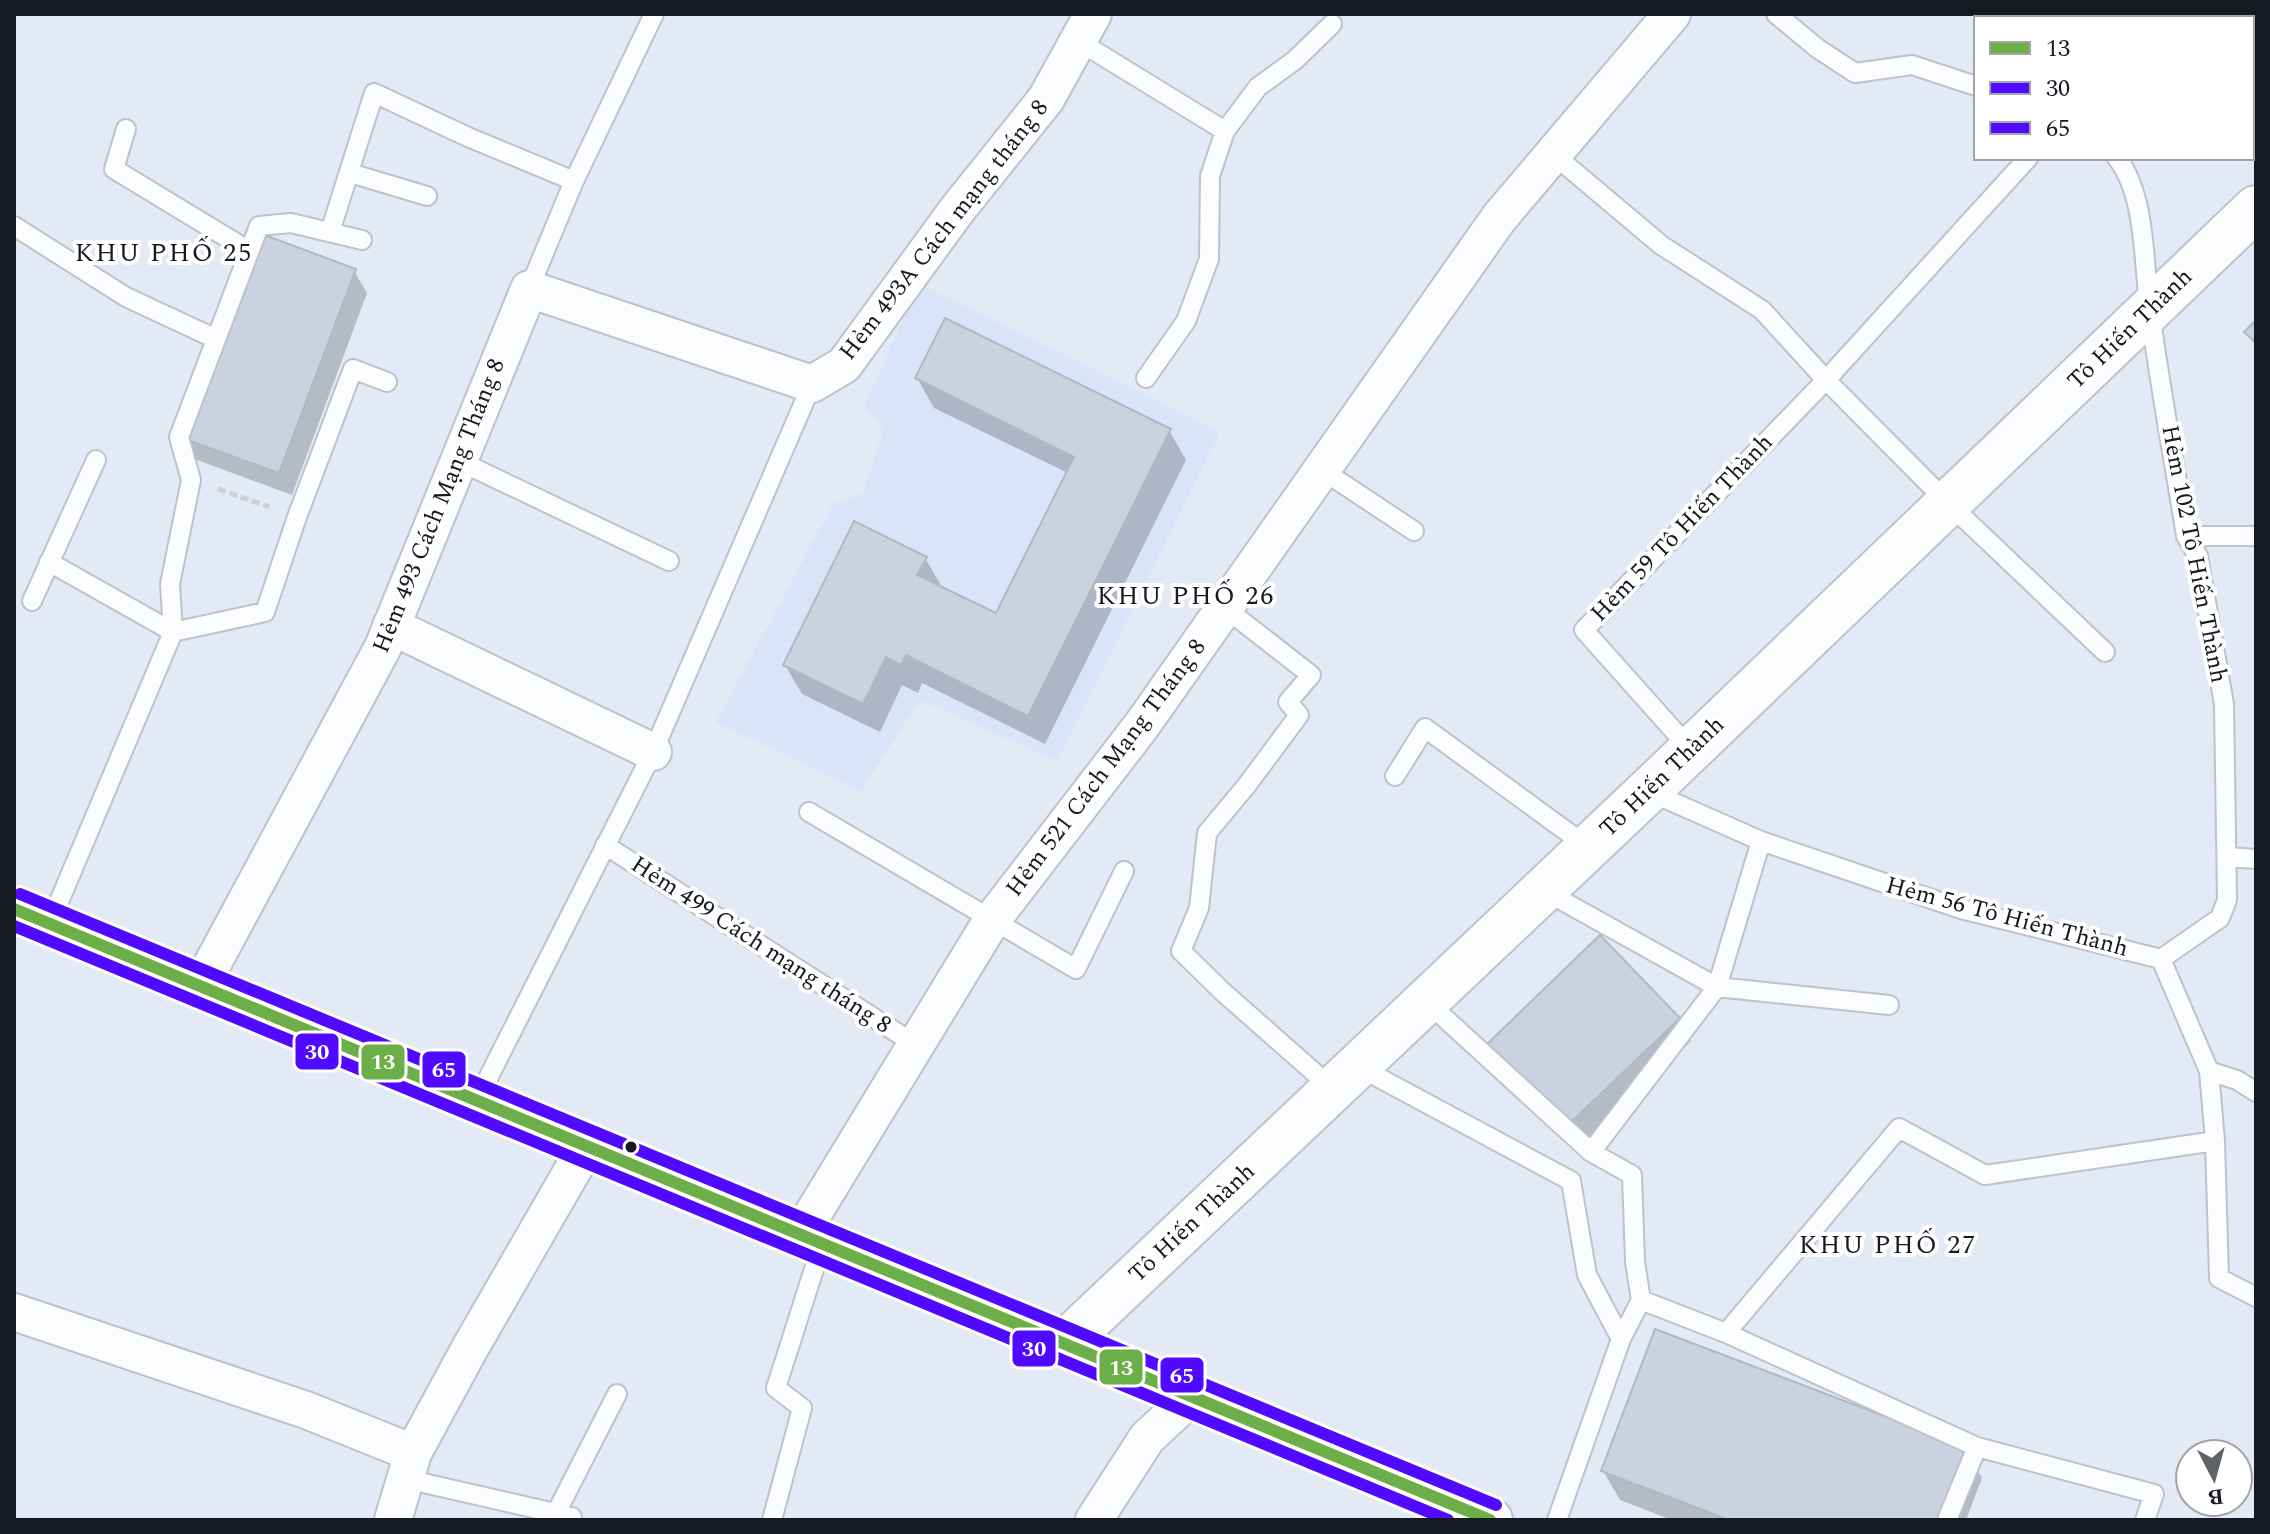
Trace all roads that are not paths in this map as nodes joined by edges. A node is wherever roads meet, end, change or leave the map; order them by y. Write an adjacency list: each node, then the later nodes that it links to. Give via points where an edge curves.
1 (654, 14): 13 (lane, Hẻm 493 Cách Mạng Tháng 8)
2 (1672, 14): 9 (street, Hẻm 521 Cách Mạng Tháng 8)
3 (1776, 14): 6 (lane, via 1855,73 1912,65)
4 (1332, 24): 8 (lane, via 1258,87)
5 (1086, 28): 8 (lane); 26 (street, Hẻm 493A Cách mạng tháng 8, via 1046,99 844,365)
6 (1974, 85)
7 (126, 129): 19 (lane, via 114,169)
8 (1225, 131): 23 (lane, via 1210,176 1209,259 1186,321)
9 (1553, 154): 24 (lane, via 1661,245 1762,310); 29 (street, Hẻm 521 Cách Mạng Tháng 8, via 1499,218)
10 (2026, 160): 24 (lane)
11 (2119, 160): 21 (lane, Hẻm 102 Tô Hiến Thành, via 2130,175)
12 (350, 173): 13 (lane, via 374,93); 14 (lane); 17 (lane)
13 (574, 181): 20 (lane, Hẻm 493 Cách Mạng Tháng 8)
14 (427, 196)
15 (2256, 208): 21 (main road, Tô Hiến Thành)
16 (14, 226): 22 (lane, via 126,297)
17 (330, 232): 18 (lane); 19 (lane, via 291,223 259,226)
18 (362, 240)
19 (249, 251): 22 (lane)
20 (529, 289): 26 (street); 28 (street, Hẻm 493 Cách Mạng Tháng 8)
21 (2149, 310): 30 (main road, Tô Hiến Thành); 32 (lane, Hẻm 102 Tô Hiến Thành)
22 (216, 339): 39 (lane, via 179,437 191,480 170,584)
23 (1146, 378)
24 (1826, 380): 30 (lane); 41 (lane, Hẻm 59 Tô Hiến Thành, via 1584,630)
25 (387, 382): 39 (lane, via 353,369 265,612)
26 (812, 384): 42 (lane, Hẻm 499 Cách mạng tháng 8)
27 (96, 460): 35 (lane)
28 (459, 461): 34 (lane); 38 (street, Hẻm 493 Cách Mạng Tháng 8)
29 (1322, 470): 31 (lane); 37 (street, Hẻm 521 Cách Mạng Tháng 8)
30 (1948, 503): 40 (lane); 41 (main road, Tô Hiến Thành)
31 (1414, 531)
32 (2186, 536): 33 (lane); 49 (lane, Hẻm 102 Tô Hiến Thành, via 2198,556 2224,704)
33 (2256, 536)
34 (669, 561)
35 (49, 562): 36 (lane); 39 (lane)
36 (32, 601)
37 (1225, 608): 54 (street, Hẻm 521 Cách Mạng Tháng 8); 62 (lane, via 1311,675 1288,702 1299,715 1207,833 1199,908 1181,951 1223,992)
38 (391, 626): 42 (street, Hẻm 493 Cách Mạng Tháng 8); 56 (street, Hẻm 493 Cách Mạng Tháng 8)
39 (173, 632): 53 (lane)
40 (2105, 652)
41 (1691, 750): 44 (main road, Tô Hiến Thành)
42 (653, 752): 47 (lane, Hẻm 499 Cách mạng tháng 8)
43 (1395, 776): 48 (lane, via 1425,728)
44 (1648, 791): 46 (lane, Hẻm 56 Tô Hiến Thành); 48 (main road, Tô Hiến Thành)
45 (809, 812): 54 (lane)
46 (1761, 841): 55 (lane, Hẻm 56 Tô Hiến Thành, via 1961,909); 57 (lane)
47 (605, 845): 60 (lane, Hẻm 499 Cách mạng tháng 8); 64 (lane, Hẻm 499 Cách mạng tháng 8)
48 (1588, 847): 52 (main road, Tô Hiến Thành)
49 (2229, 857): 50 (lane); 55 (lane, Hẻm 102 Tô Hiến Thành, via 2227,900 2220,918)
50 (2256, 859)
51 (1124, 871): 54 (lane, via 1076,969)
52 (1543, 890): 57 (lane); 58 (main road, Tô Hiến Thành)
53 (32, 916): 56 (main road)
54 (992, 920): 60 (street, Hẻm 521 Cách Mạng Tháng 8)
55 (2161, 959): 61 (lane, Hẻm 56 Tô Hiến Thành)
56 (201, 985): 64 (main road)
57 (1717, 987): 59 (lane); 67 (lane)
58 (1426, 1001): 62 (main road, Tô Hiến Thành); 67 (lane)
59 (1889, 1005)
60 (916, 1045): 68 (street, Hẻm 521 Cách Mạng Tháng 8)
61 (2209, 1071): 63 (lane); 65 (lane, Hẻm 56 Tô Hiến Thành)
62 (1345, 1077): 73 (lane, via 1571,1181 1587,1275); 74 (main road, Tô Hiến Thành)
63 (2256, 1092)
64 (476, 1102): 66 (main road)
65 (2215, 1141): 69 (lane, Hẻm 56 Tô Hiến Thành, via 2219,1278); 72 (lane, via 1985,1175 1899,1128)
66 (586, 1147): 68 (main road); 78 (street, via 470,1348)
67 (1591, 1152): 70 (lane, via 1632,1175)
68 (811, 1239): 74 (main road); 81 (lane, via 776,1388 802,1408)
69 (2256, 1297)
70 (1641, 1300): 72 (lane); 73 (lane)
71 (14, 1312): 78 (street, via 306,1410)
72 (1726, 1333): 77 (lane)
73 (1621, 1339): 84 (lane)
74 (1065, 1343): 76 (main road)
75 (617, 1394): 79 (lane)
76 (1192, 1396): 82 (street, via 1147,1438); 83 (main road)
77 (1977, 1447): 85 (lane); 86 (lane, via 2154,1494)
78 (410, 1466): 79 (lane); 80 (street)
79 (563, 1517)
80 (393, 1520)
81 (772, 1520)
82 (1094, 1520)
83 (1490, 1520)
84 (1557, 1520)
85 (1947, 1520)
86 (2145, 1520)

